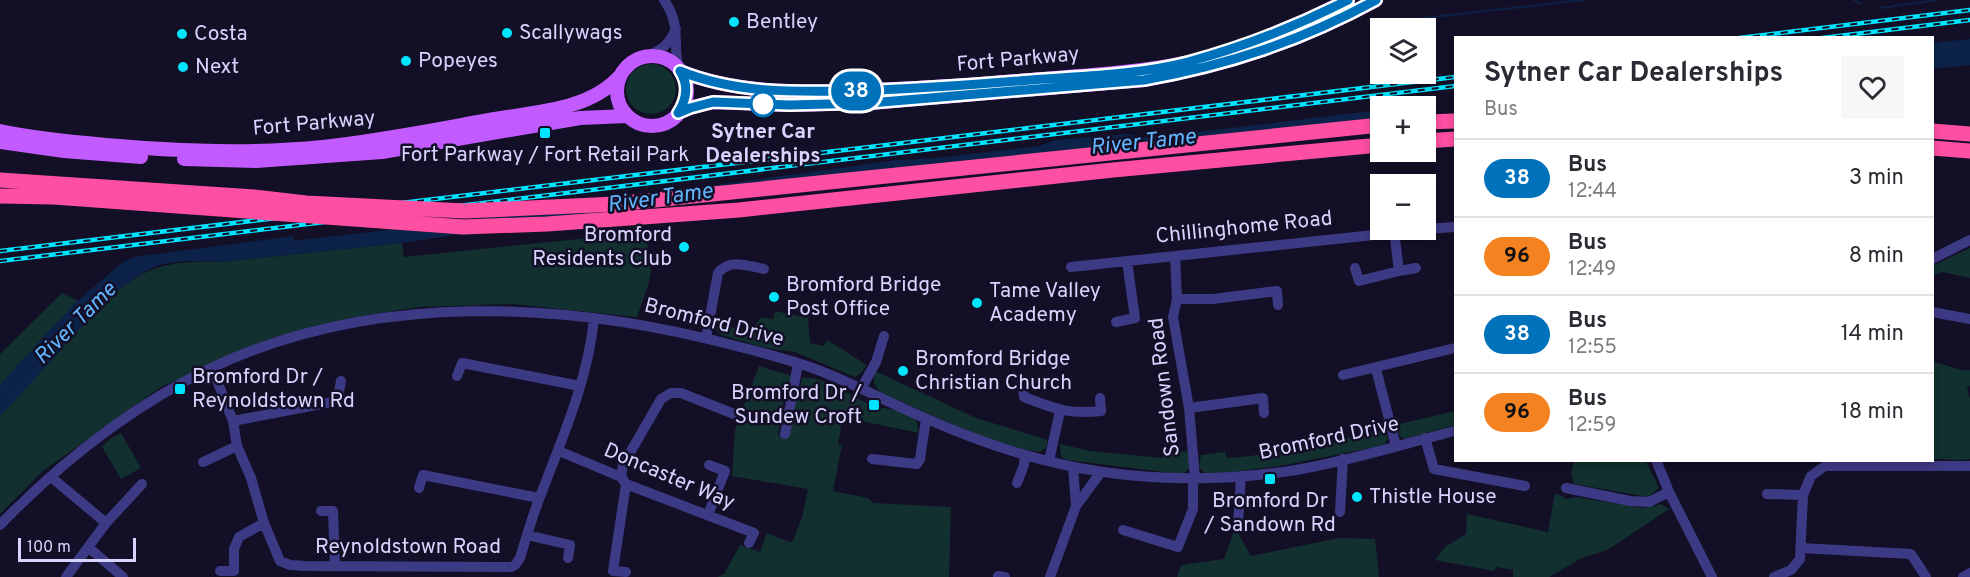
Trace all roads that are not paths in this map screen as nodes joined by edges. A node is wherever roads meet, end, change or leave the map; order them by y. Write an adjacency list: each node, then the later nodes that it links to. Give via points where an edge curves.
1 (664, 0): 4 (street)
2 (1348, 0): 6 (main road, Fort Parkway, via 1221,52 1143,70 920,89 820,91 726,85)
3 (1376, 0): 8 (main road, Fort Parkway, via 1324,27 1264,51 1144,80 870,103 713,102)
4 (676, 29): 5 (street, via 663,48); 6 (street)
5 (650, 55): 6 (main road, Fort Parkway, via 669,60); 7 (main road, Fort Parkway, via 634,61)
6 (679, 69): 8 (main road, via 686,94)
7 (620, 76): 9 (main road, via 617,94); 14 (main road, Fort Parkway, via 595,97 565,106 323,147 189,151 121,147)
8 (678, 113): 9 (main road, Fort Parkway, via 652,126)
9 (626, 116): 18 (main road, Fort Parkway, via 580,118 382,152 256,161 64,151)
10 (1454, 121): 11 (highway)
11 (1436, 122)
12 (1370, 126): 22 (highway, bridge, via 616,204 464,212)
13 (1934, 130): 15 (highway)
14 (0, 131)
15 (1970, 134)
16 (1454, 139): 17 (highway)
17 (1436, 140)
18 (0, 142)
19 (1370, 146): 23 (highway, bridge, via 739,210 515,225 451,226)
20 (1934, 148): 21 (highway)
21 (1970, 151)
22 (0, 180)
23 (0, 196)
24 (1454, 227): 25 (street, Chillinghome Road)
25 (1436, 228)
26 (1370, 234): 29 (street, Chillinghome Road)
27 (1395, 240): 36 (street)
28 (1970, 240): 30 (street)
29 (1175, 256): 31 (street, Chillinghome Road); 37 (street, Sandown Road)
30 (1934, 258)
31 (1127, 261): 32 (street, Chillinghome Road); 42 (street, via 1135,318)
32 (1071, 267)
33 (1355, 268): 36 (street, via 1359,281)
34 (1416, 268): 36 (street)
35 (764, 269): 44 (street, via 733,263 718,273)
36 (1399, 271)
37 (1177, 298): 38 (street, via 1213,299 1277,291); 56 (street, Sandown Road, via 1173,317)
38 (1278, 305)
39 (1934, 312): 41 (street)
40 (594, 318): 44 (street, Bromford Drive); 47 (street, Bromford Drive, via 510,312 423,313 352,322 279,342); 53 (street, Reynoldstown Road)
41 (1970, 319)
42 (1116, 322)
43 (884, 336): 54 (street, via 876,362)
44 (706, 338): 46 (street, Bromford Drive)
45 (1454, 348): 48 (street)
46 (798, 364): 54 (street, Bromford Drive); 63 (street)
47 (212, 368): 61 (street, Reynoldstown Road); 79 (street, Bromford Drive, via 141,407 83,448)
48 (1376, 369): 49 (street); 66 (street)
49 (1343, 375)
50 (457, 376): 53 (street, via 462,363)
51 (341, 381): 61 (street, via 338,397 332,402)
52 (1022, 382): 57 (street, via 1024,397)
53 (580, 386): 67 (street, Reynoldstown Road)
54 (861, 389): 60 (street, Bromford Drive)
55 (1100, 398): 57 (street, via 1101,411)
56 (1188, 408): 58 (street, via 1263,398); 80 (street, Sandown Road)
57 (1060, 411): 71 (street)
58 (1264, 413)
59 (739, 416): 81 (street, via 681,393 671,393 661,399 623,465)
60 (926, 419): 68 (street, Bromford Drive); 69 (street, via 917,464)
61 (233, 421): 65 (street, Reynoldstown Road)
62 (1454, 431): 64 (street, Bromford Drive)
63 (785, 434)
64 (1425, 438): 66 (street, Bromford Drive); 84 (street, via 1434,469)
65 (237, 446): 72 (street); 96 (street, Reynoldstown Road)
66 (1396, 446): 70 (street, Bromford Drive)
67 (559, 451): 81 (street, Doncaster Way); 90 (street, Reynoldstown Road)
68 (1025, 455): 71 (street, Bromford Drive); 82 (street)
69 (872, 459)
70 (1343, 459): 78 (street, Bromford Drive); 93 (street)
71 (1049, 461): 76 (street, Bromford Drive)
72 (203, 462)
73 (1660, 462): 87 (street)
74 (709, 465): 94 (street, via 725,471)
75 (1970, 466): 89 (street, via 1825,466 1811,476)
76 (1073, 467): 77 (street, Bromford Drive); 91 (street)
77 (1101, 472): 80 (street, Bromford Drive); 91 (street)
78 (1241, 476): 80 (street, Bromford Drive); 98 (street)
79 (51, 477): 95 (street); 97 (street, Bromford Drive)
80 (1195, 478): 99 (street, Sandown Road, via 1193,509 1178,547)
81 (623, 481): 94 (street, Doncaster Way); 107 (street, via 613,571)
82 (1017, 483)
83 (142, 484): 95 (street)
84 (1525, 486)
85 (419, 488): 90 (street, via 423,475)
86 (1566, 488): 87 (street, via 1649,502)
87 (1669, 492): 114 (street)
88 (1767, 494): 89 (street)
89 (1803, 495): 103 (street)
90 (539, 498): 100 (street, Reynoldstown Road)
91 (1076, 506): 113 (street)
92 (321, 511): 105 (street, via 333,510)
93 (1340, 512)
94 (708, 515): 101 (street, Doncaster Way, via 754,533)
95 (106, 523): 102 (street)
96 (264, 524): 105 (street, Reynoldstown Road, via 280,561 290,565); 106 (street, via 238,537 234,572)
97 (0, 525)
98 (1238, 525)
99 (1123, 530)
100 (527, 535): 104 (street, via 570,545); 105 (street, Reynoldstown Road, via 519,558 511,567)
101 (749, 543)
102 (88, 547): 110 (street); 111 (street)
103 (1801, 548): 115 (street, via 1800,560 1791,570); 116 (street, via 1911,554)
104 (568, 558)
105 (335, 566)
106 (220, 571)
107 (627, 572)
108 (1970, 573): 117 (street)
109 (998, 576): 112 (street)
110 (66, 577)
111 (123, 577)
112 (1005, 577)
113 (1050, 577)
114 (1712, 577)
115 (1774, 577)
116 (1926, 577)
117 (1963, 577)

